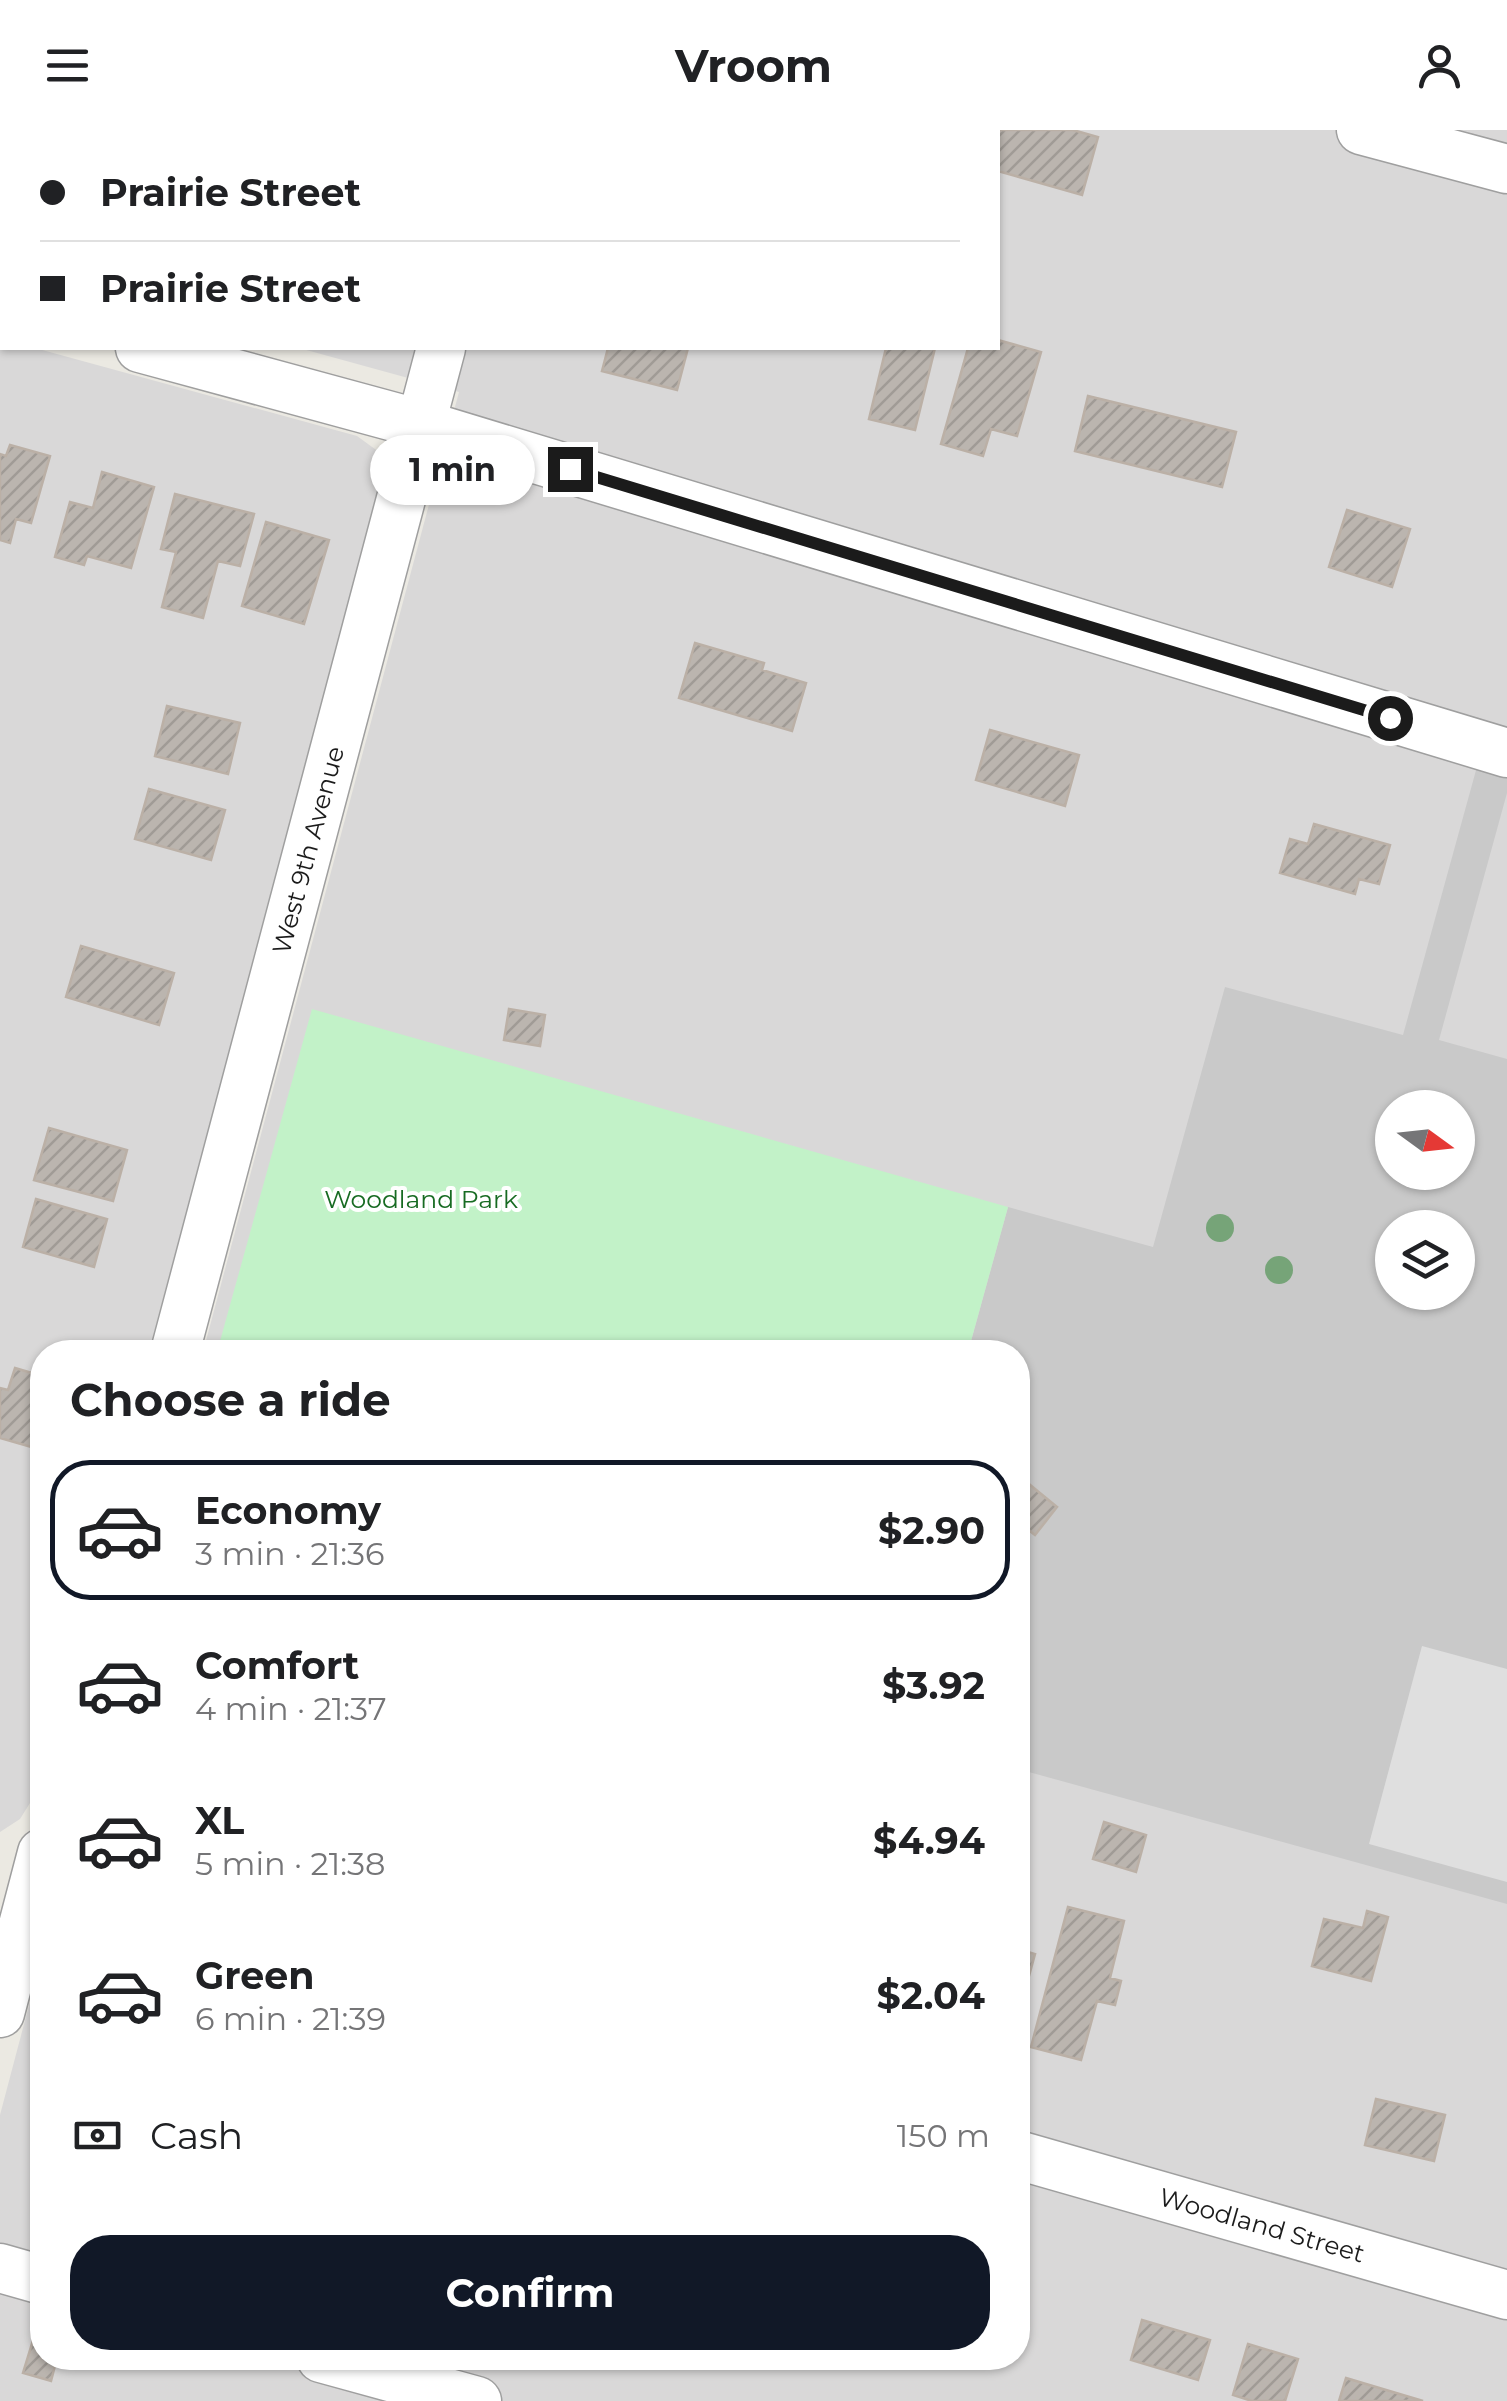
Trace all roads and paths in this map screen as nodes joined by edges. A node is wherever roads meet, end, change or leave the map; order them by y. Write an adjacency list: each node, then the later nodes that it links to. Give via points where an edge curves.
1 (1362, 130): 2 (street)
2 (1507, 169)
3 (147, 350): 5 (street)
4 (440, 350): 5 (street, West 9th Avenue)
5 (420, 424): 6 (street); 7 (street, West 9th Avenue)
6 (1507, 752)
7 (178, 1340)
8 (30, 1868): 9 (street)
9 (0, 2013)
10 (1030, 2159): 13 (street, Woodland Street)
11 (0, 2268): 12 (street)
12 (30, 2277)
13 (1507, 2295)
14 (365, 2370): 15 (street)
15 (477, 2401)

